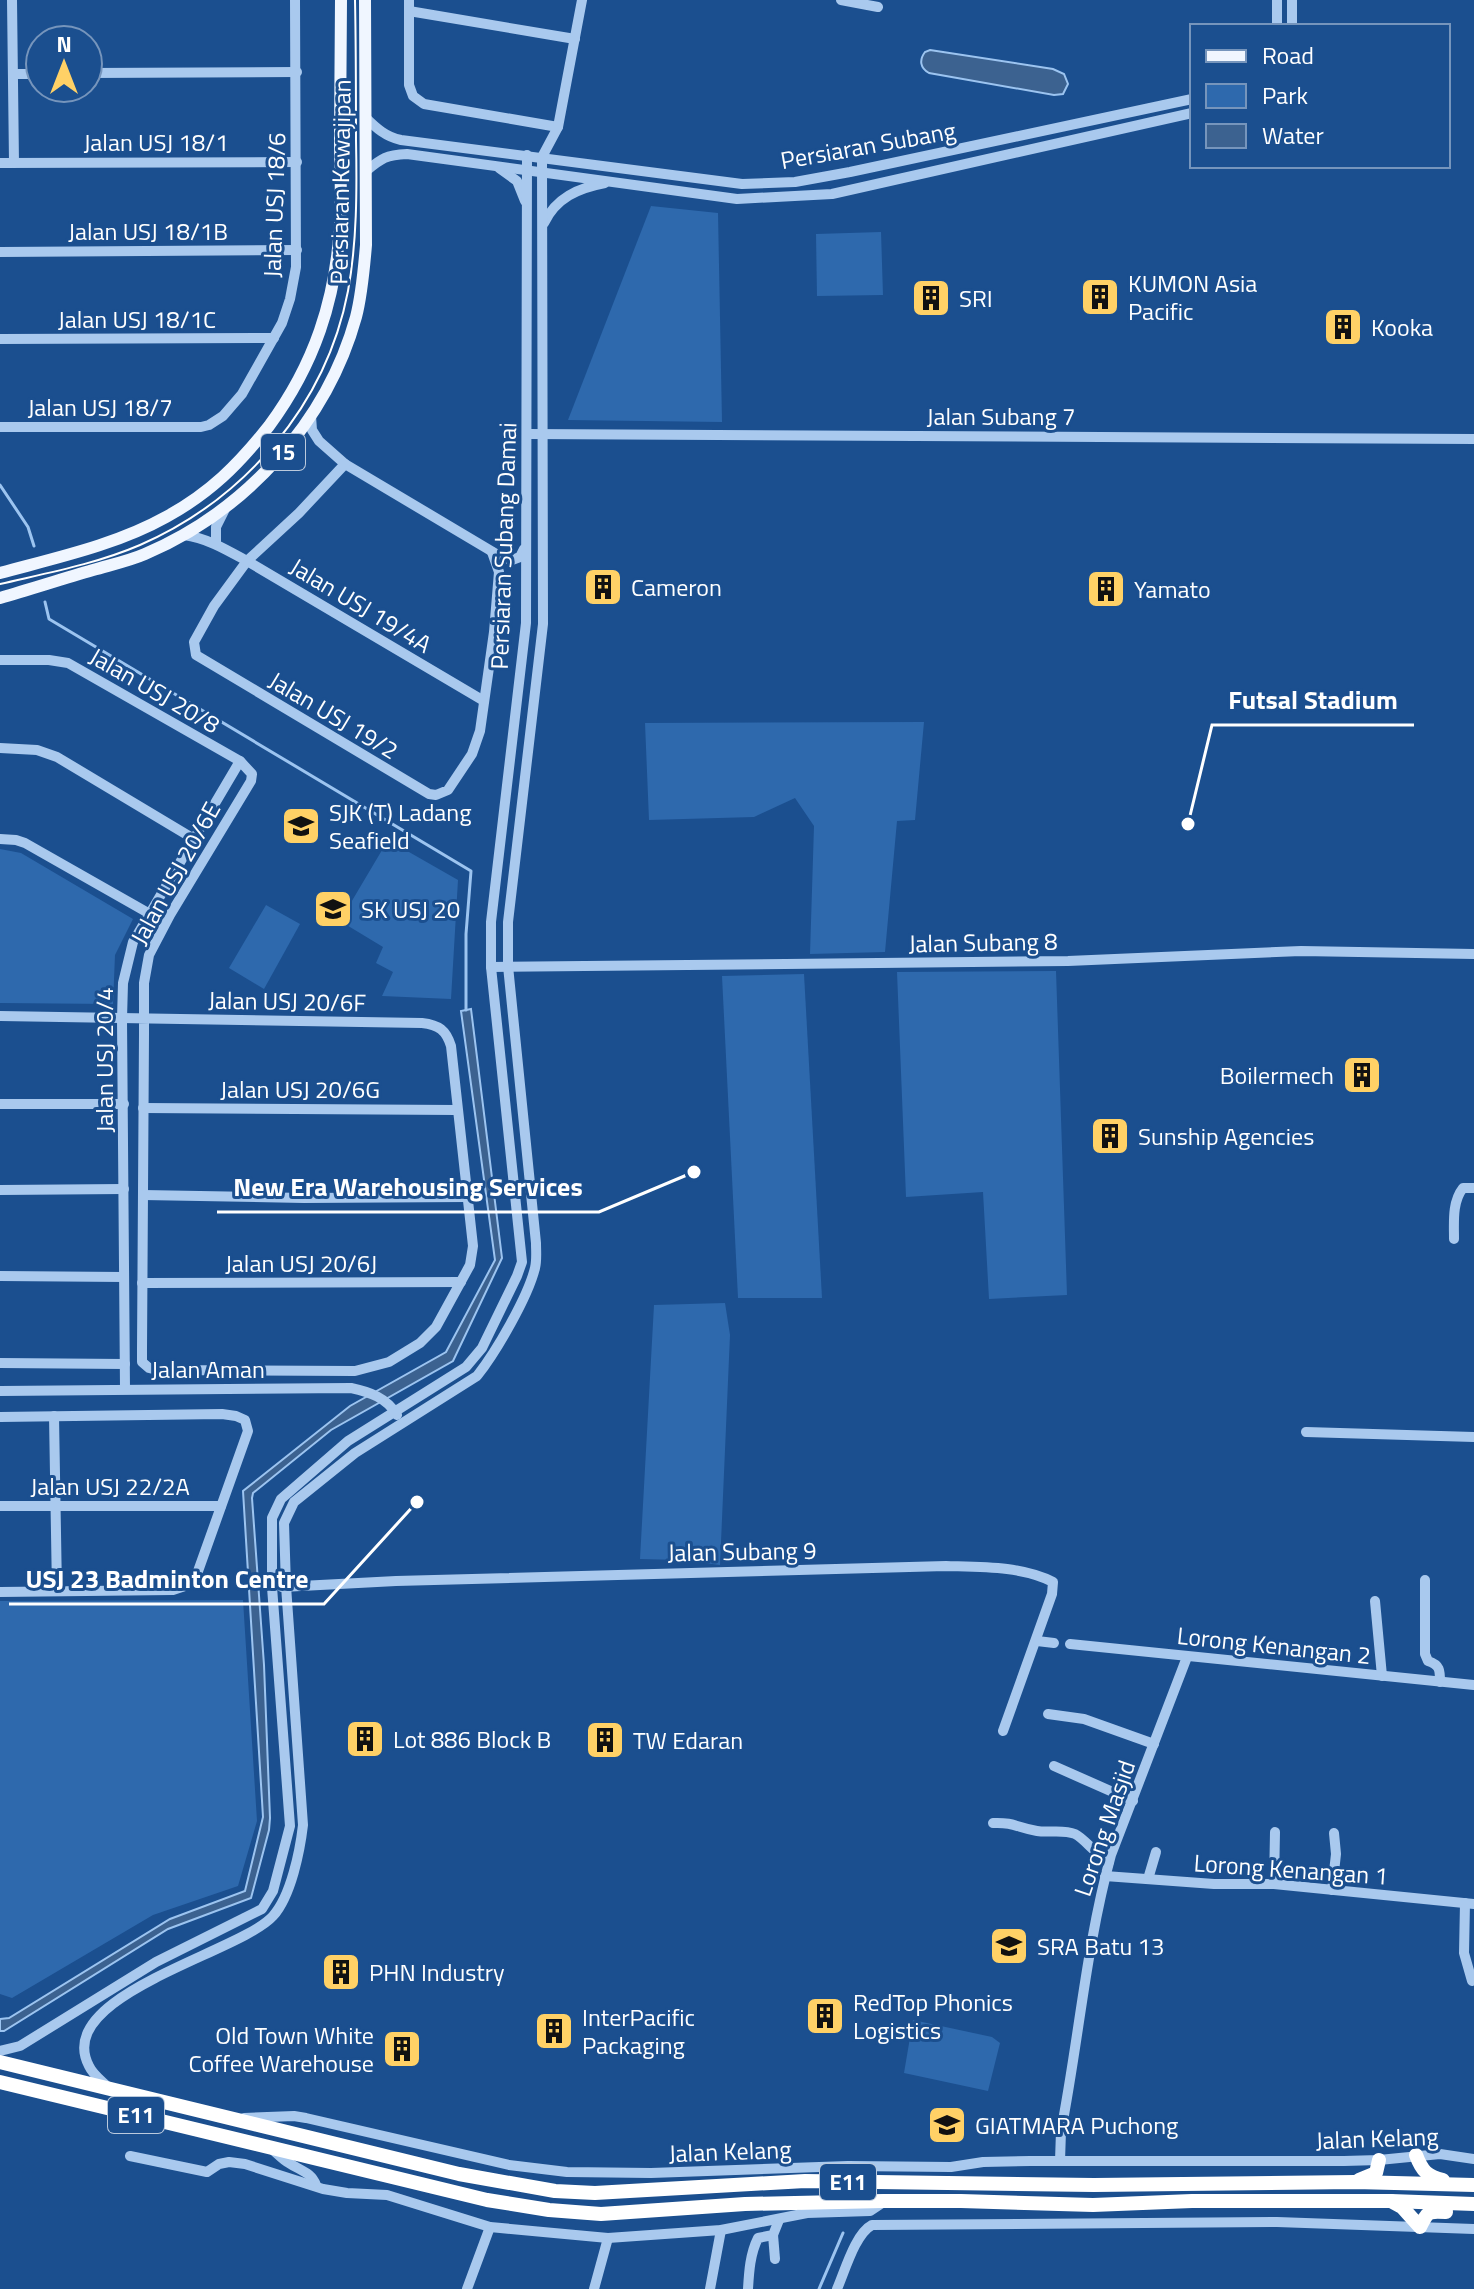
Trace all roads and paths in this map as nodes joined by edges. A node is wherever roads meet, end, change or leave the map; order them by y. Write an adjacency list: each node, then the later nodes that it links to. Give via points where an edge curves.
1 (12, 0): 16 (street)
2 (295, 0): 14 (street, Jalan USJ 18/6)
3 (341, 0): 53 (main road, Persiaran Kewajipan / 15, via 341,202 335,276 318,338 283,407 208,491 165,518 126,536)
4 (365, 0): 20 (main road, Persiaran Kewajipan)
5 (582, 0): 13 (street)
6 (841, 0): 10 (street)
7 (1277, 0): 11 (street)
8 (1292, 0): 12 (street)
9 (409, 5): 13 (street); 21 (street, via 413,96 424,104)
10 (878, 7)
11 (1277, 24)
12 (1292, 24)
13 (575, 39): 21 (street)
14 (297, 72): 15 (street); 24 (street, Jalan USJ 18/6)
15 (104, 73)
16 (13, 74): 17 (street); 26 (street)
17 (24, 74)
18 (1190, 99): 31 (street, Persiaran Subang)
19 (1190, 113): 33 (street, Persiaran Subang)
20 (365, 117): 22 (street, Persiaran Subang, via 392,138); 29 (main road, Persiaran Kewajipan / 15)
21 (558, 127): 23 (street)
22 (527, 155): 23 (street, Persiaran Subang); 28 (street, Persiaran Subang Damai)
23 (542, 157): 30 (street, Persiaran Subang Damai); 31 (street, Persiaran Subang, via 742,184)
24 (297, 162): 26 (street, Jalan USJ 18/1); 36 (street, Jalan USJ 18/6)
25 (0, 163): 26 (street, Jalan USJ 18/1)
26 (14, 163)
27 (489, 164): 28 (street, Persiaran Subang); 29 (street, Persiaran Subang, via 407,154 383,157); 34 (street, via 517,181)
28 (527, 169): 30 (street, Persiaran Subang); 34 (street, Persiaran Subang Damai)
29 (366, 171): 40 (main road, Persiaran Kewajipan / 15, via 366,245 357,313 334,378)
30 (542, 171): 32 (street, Persiaran Subang); 35 (street, Persiaran Subang Damai)
31 (850, 172): 33 (street)
32 (614, 182): 33 (street, Persiaran Subang, via 737,199); 35 (street, via 564,197)
33 (854, 189)
34 (527, 214): 43 (street, Persiaran Subang Damai)
35 (542, 226): 44 (street, Persiaran Subang Damai)
36 (297, 250): 37 (street, Jalan USJ 18/1B); 38 (street, Jalan USJ 18/6, via 290,299)
37 (0, 252)
38 (274, 338): 39 (street, Jalan USJ 18/1C); 42 (street, Jalan USJ 18/6, via 235,404)
39 (0, 339)
40 (311, 416): 46 (street, via 319,441); 47 (main road, Persiaran Kewajipan / 15)
41 (0, 427): 42 (street, Jalan USJ 18/7)
42 (201, 427)
43 (527, 434): 44 (street, Jalan Subang 7); 49 (street, Persiaran Subang Damai)
44 (544, 434): 45 (street, Jalan Subang 7); 63 (street, Persiaran Subang Damai, via 543,624 511,888)
45 (1474, 439)
46 (345, 464): 51 (street); 52 (street)
47 (229, 506): 48 (main road, Persiaran Kewajipan / 15); 50 (street, via 216,527)
48 (184, 535): 50 (street, Jalan USJ 19/4A); 54 (main road, Persiaran Kewajipan / 15, via 142,555)
49 (526, 541): 51 (street, via 523,554 512,560); 64 (street, Persiaran Subang Damai, via 526,623 494,885)
50 (216, 544): 52 (street, Jalan USJ 19/4A)
51 (492, 552): 56 (street, via 499,572)
52 (247, 561): 56 (street, Jalan USJ 19/4A); 56 (street, Jalan USJ 19/2, via 194,642 196,655 429,794 448,790 472,754)
53 (0, 573)
54 (0, 598)
55 (0, 660): 58 (street, Jalan USJ 20/8, via 68,663)
56 (484, 701)
57 (0, 748): 60 (street, via 57,757)
58 (240, 761): 60 (street, Jalan USJ 20/4); 67 (street, Jalan USJ 20/6E, via 251,770 251,781 149,955)
59 (0, 839): 61 (street, via 25,843)
60 (194, 839): 61 (street, Jalan USJ 20/4)
61 (150, 914): 66 (street, Jalan USJ 20/4, via 129,954)
62 (1474, 954): 63 (street, Jalan Subang 8, via 1301,951 1068,961)
63 (508, 966): 64 (street, Jalan Subang 8); 89 (street, Persiaran Subang Damai, via 536,1264 477,1376)
64 (491, 967): 86 (street, Persiaran Subang Damai, via 522,1262 482,1348 466,1367)
65 (0, 1016): 66 (street, Jalan USJ 20/6F)
66 (122, 1019): 67 (street, Jalan USJ 20/6F); 69 (street, Jalan USJ 20/4)
67 (144, 1020): 70 (street, Jalan USJ 20/6E); 71 (street, Jalan USJ 20/6F, via 439,1026 448,1037)
68 (0, 1104): 69 (street)
69 (124, 1104): 73 (street, Jalan USJ 20/4)
70 (143, 1108): 71 (street, Jalan USJ 20/6G); 75 (street, Jalan USJ 20/6E)
71 (457, 1110): 76 (street)
72 (1474, 1188): 77 (street, via 1458,1194)
73 (124, 1189): 74 (street); 79 (street, Jalan USJ 20/4)
74 (0, 1190)
75 (143, 1195): 76 (street); 81 (street, Jalan USJ 20/6E)
76 (466, 1197): 80 (street, via 473,1246)
77 (1454, 1239)
78 (0, 1276): 79 (street)
79 (124, 1277): 83 (street, Jalan USJ 20/4)
80 (461, 1282): 81 (street, Jalan USJ 20/6J); 81 (street, Jalan USJ 20/6E, via 429,1336 404,1355 355,1371 149,1368 142,1362)
81 (142, 1283)
82 (0, 1363): 83 (street)
83 (125, 1364): 84 (street, Jalan USJ 20/4)
84 (125, 1389): 85 (street, Jalan Aman); 86 (street, Jalan Aman, via 360,1390)
85 (0, 1391)
86 (394, 1410): 89 (street); 97 (street, Persiaran Subang Damai, via 348,1441 281,1499 272,1518)
87 (54, 1416): 88 (street); 93 (street); 94 (street, via 241,1418 248,1431)
88 (0, 1417)
89 (401, 1424): 96 (street, Persiaran Subang Damai, via 294,1502 284,1523)
90 (1306, 1432): 91 (street)
91 (1474, 1437)
92 (0, 1506): 93 (street, Jalan USJ 22/2A)
93 (56, 1506): 94 (street, Jalan USJ 22/2A); 98 (street)
94 (221, 1506): 98 (street, via 197,1574 181,1589)
95 (1425, 1580): 106 (street, via 1425,1654 1440,1668)
96 (286, 1586): 97 (street, Jalan Subang 9); 101 (street, Jalan Subang 9, via 987,1568 1053,1582); 127 (street, Persiaran Subang Damai, via 303,1815 286,1894 257,1930 166,1972 99,2014 84,2049 90,2069)
97 (272, 1587): 124 (street, Persiaran Subang Damai, via 290,1815 273,1891 262,1909 156,1962 20,2046)
98 (57, 1591): 99 (street)
99 (0, 1592)
100 (1375, 1601): 105 (street)
101 (1037, 1641): 102 (street); 109 (street, Jalan Subang 9)
102 (1054, 1643)
103 (1070, 1644): 104 (street, Lorong Kenangan 2)
104 (1187, 1657): 105 (street, Lorong Kenangan 2); 110 (street, Lorong Masjid)
105 (1382, 1676): 106 (street, Lorong Kenangan 2)
106 (1440, 1682): 107 (street, Lorong Kenangan 2)
107 (1474, 1685)
108 (1048, 1714): 110 (street, via 1084,1719)
109 (1003, 1731)
110 (1154, 1744): 112 (street, Lorong Masjid)
111 (1054, 1766): 112 (street)
112 (1133, 1801): 117 (street, Lorong Masjid)
113 (993, 1823): 117 (street, via 1076,1835)
114 (1275, 1832): 120 (street)
115 (1334, 1833): 121 (street)
116 (1156, 1852): 119 (street)
117 (1109, 1862): 118 (street, Lorong Masjid)
118 (1105, 1876): 119 (street, Lorong Kenangan 1); 134 (street, Lorong Masjid, via 1088,1953)
119 (1148, 1879): 120 (street, Lorong Kenangan 1)
120 (1274, 1884): 121 (street, Lorong Kenangan 1)
121 (1332, 1890): 122 (street, Lorong Kenangan 1)
122 (1470, 1904): 123 (street, via 1464,1953)
123 (1472, 1981)
124 (0, 2051)
125 (0, 2062): 127 (highway, E11)
126 (0, 2082): 129 (highway, E11)
127 (109, 2088): 128 (highway, E11)
128 (231, 2119): 134 (street, Jalan Kelang, via 294,2116 501,2164 567,2172); 135 (highway, E11, via 459,2174 555,2191 805,2181)
129 (271, 2149): 136 (street, via 313,2177); 138 (highway, E11, via 487,2200 566,2212)
130 (1416, 2155): 132 (street, Jalan Kelang); 133 (street, Jalan Kelang); 137 (highway, via 1430,2177)
131 (130, 2156): 136 (street, via 207,2172 219,2164 245,2164)
132 (1474, 2159)
133 (1379, 2160): 134 (street, Jalan Kelang); 135 (highway, via 1376,2173)
134 (1060, 2161)
135 (1355, 2182): 137 (highway, E11)
136 (316, 2185): 143 (street, via 387,2195)
137 (1471, 2185)
138 (883, 2201): 139 (highway, E11); 142 (street, via 870,2211 807,2213)
139 (1391, 2201): 140 (highway, E11); 144 (highway)
140 (1474, 2204)
141 (1474, 2213): 144 (highway, via 1432,2211)
142 (779, 2220): 146 (street); 147 (street)
143 (490, 2227): 148 (street); 150 (street)
144 (1420, 2227): 145 (street); 154 (street, via 1327,2222 872,2225 858,2241)
145 (1474, 2229)
146 (721, 2230): 148 (street); 152 (street)
147 (773, 2235): 149 (street); 153 (street, via 758,2238 755,2244)
148 (608, 2238): 151 (street)
149 (775, 2259)
150 (467, 2289)
151 (594, 2289)
152 (710, 2289)
153 (748, 2289)
154 (837, 2289)

